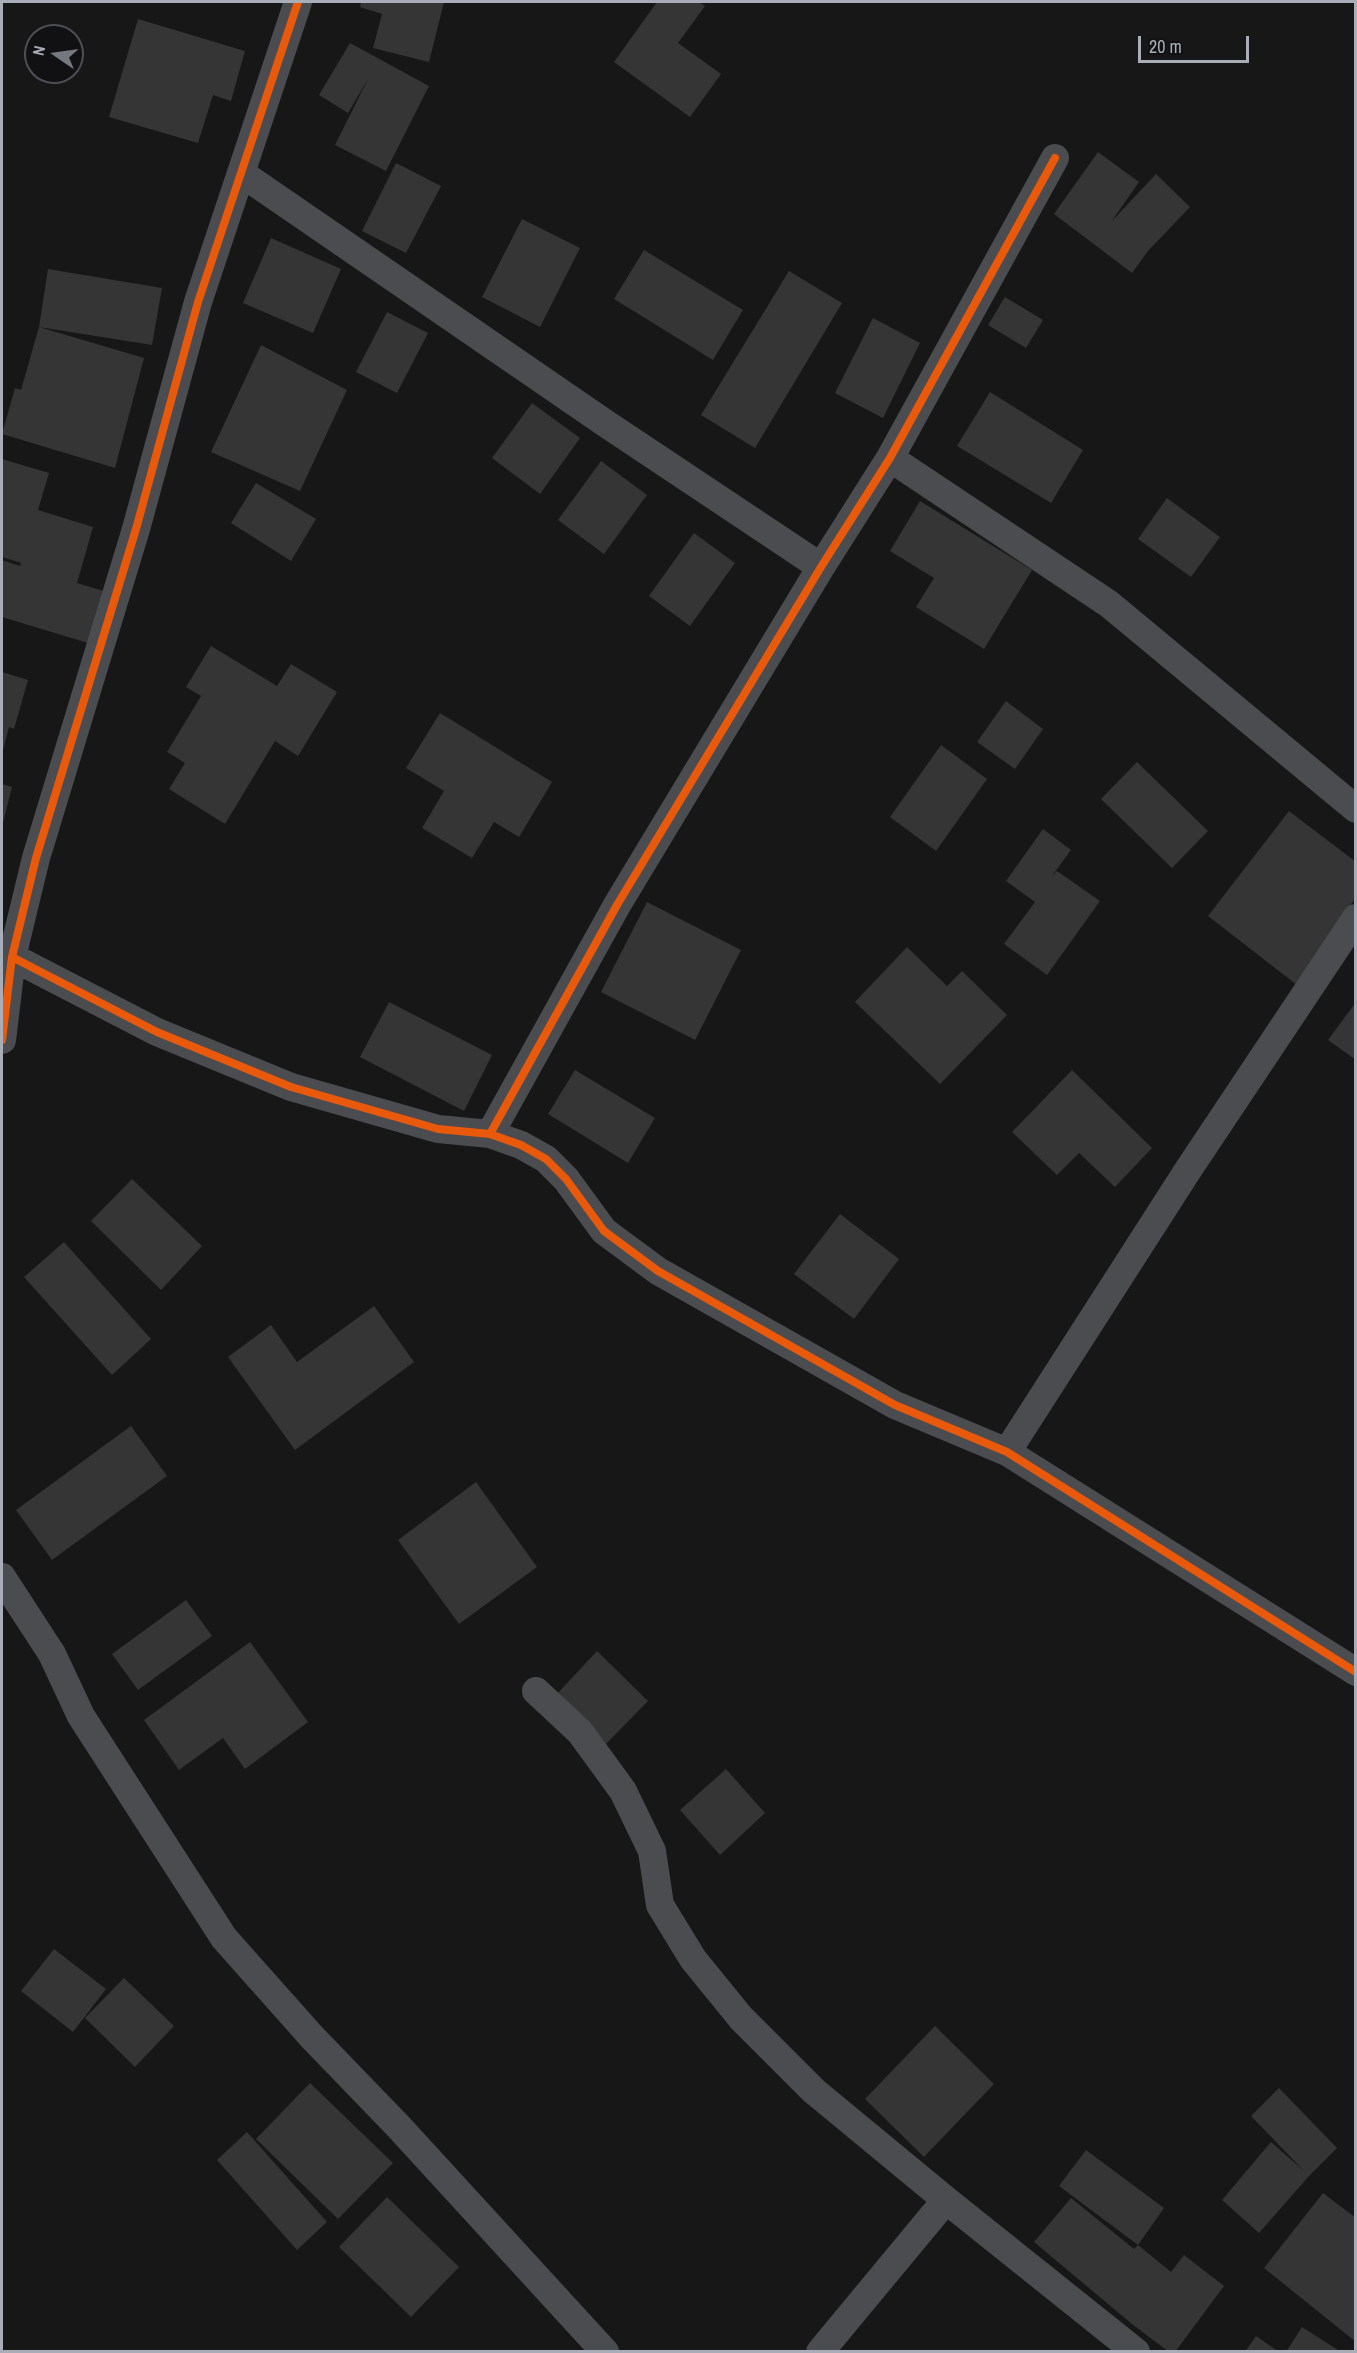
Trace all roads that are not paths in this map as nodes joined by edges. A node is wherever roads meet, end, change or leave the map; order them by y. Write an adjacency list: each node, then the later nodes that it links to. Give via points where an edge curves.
1 (298, 2): 3 (street)
2 (1055, 158): 4 (street)
3 (241, 173): 5 (street); 8 (street, via 198,302 136,529 36,858)
4 (890, 458): 5 (street); 6 (street, via 1109,604)
5 (821, 567): 10 (street, via 617,905)
6 (1356, 809)
7 (1356, 918): 11 (street)
8 (12, 957): 9 (street); 10 (street, via 157,1032 291,1086 438,1129)
9 (2, 1040)
10 (490, 1134): 11 (street, via 546,1159 566,1179 604,1231 658,1271 895,1405)
11 (1007, 1452): 13 (street)
12 (2, 1577): 16 (street, via 52,1654 81,1716 224,1938)
13 (1356, 1672)
14 (536, 1691): 15 (street, via 580,1732 623,1791 652,1851 660,1905 693,1959 741,2018 814,2091)
15 (946, 2200): 17 (street); 18 (street)
16 (605, 2352)
17 (820, 2352)
18 (1136, 2352)

